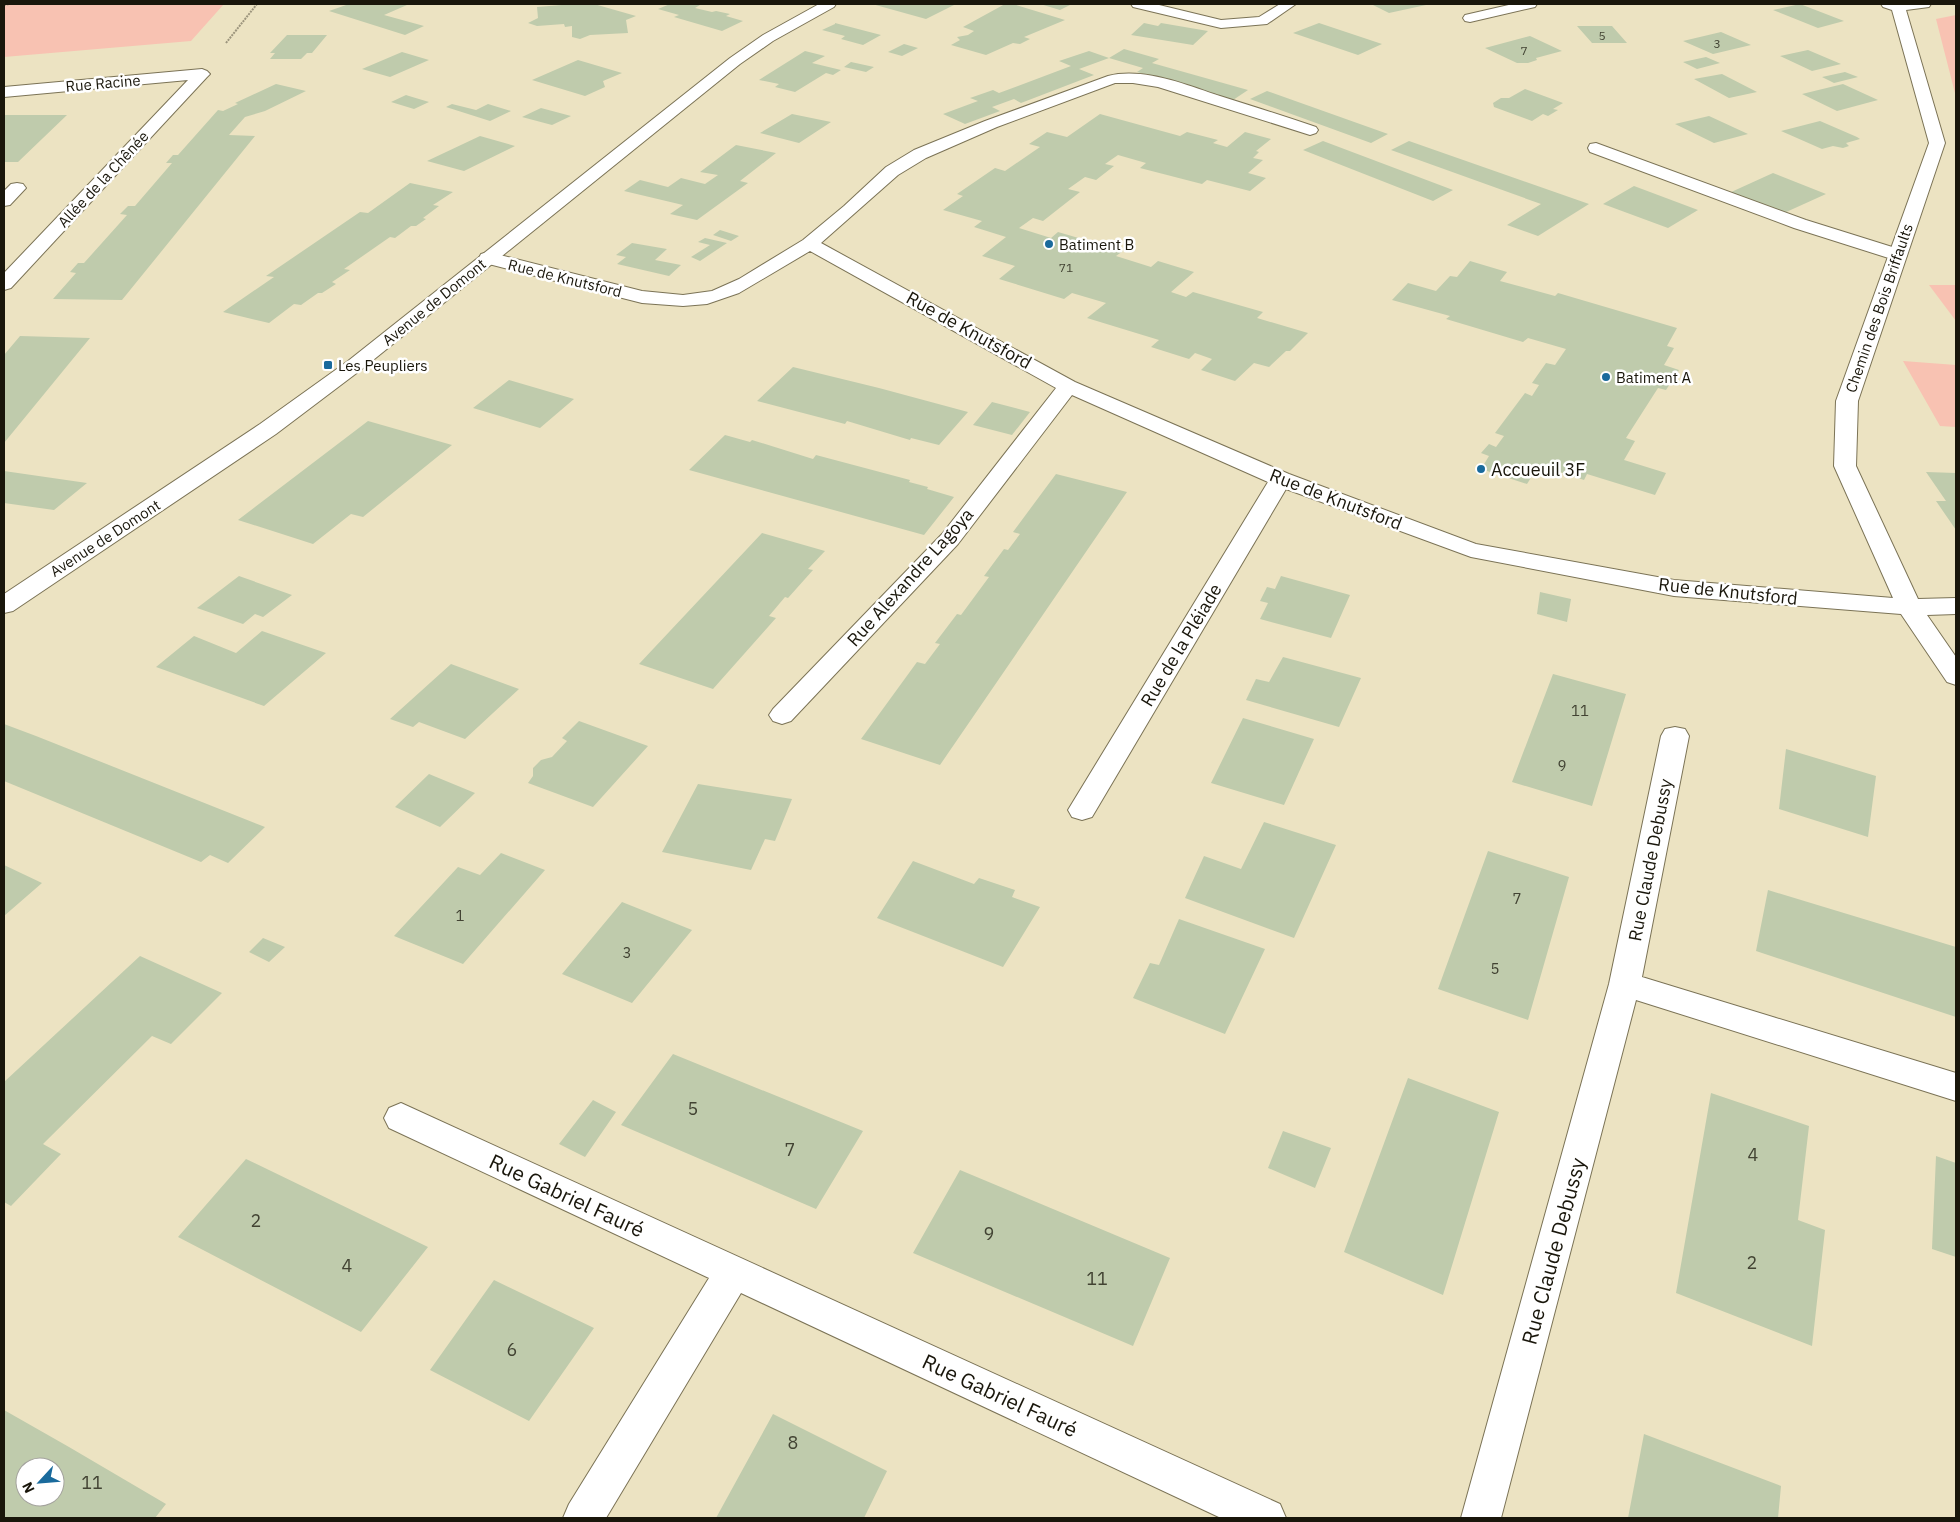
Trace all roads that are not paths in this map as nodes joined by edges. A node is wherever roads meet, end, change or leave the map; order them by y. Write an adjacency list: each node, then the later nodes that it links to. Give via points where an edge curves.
1 (829, 4): 16 (street, Avenue de Domont, via 775,33 735,60)
2 (1138, 4): 3 (street, via 1221,24 1262,21)
3 (1289, 4)
4 (1530, 4): 7 (street)
5 (1924, 4): 6 (street, Chemin des Bois Briffaults)
6 (1893, 5): 15 (street, Chemin des Bois Briffaults, via 1937,143)
7 (1470, 18)
8 (202, 74): 9 (street, Rue Racine); 17 (street, Allée de la Chênée)
9 (4, 92)
10 (1310, 130): 14 (street, Rue de Knutsford, via 1151,81 1131,77 1113,79 920,154 892,171)
11 (1596, 148): 15 (street, via 1800,224)
12 (17, 188): 13 (street)
13 (4, 201)
14 (808, 244): 16 (street, Rue de Knutsford, via 732,289 708,298 686,300 642,297); 18 (street, Rue de Knutsford, via 850,264)
15 (1898, 255): 22 (street, Chemin des Bois Briffaults, via 1847,401 1845,466)
16 (488, 258): 20 (street, Avenue de Domont, via 355,366 268,429)
17 (4, 284)
18 (1068, 386): 19 (street, Rue de Knutsford); 24 (street, Rue Alexandre Lagoya, via 950,538)
19 (1281, 479): 22 (street, Rue de Knutsford, via 1471,550 1674,588); 26 (street, Rue de la Pléiade)
20 (4, 605)
21 (1956, 606): 22 (street, Rue de Knutsford)
22 (1909, 607): 23 (street, Chemin des Bois Briffaults)
23 (1956, 676)
24 (782, 715)
25 (1674, 736): 27 (street, Rue Claude Debussy)
26 (1082, 810)
27 (1625, 984): 28 (street); 33 (street, Rue Claude Debussy)
28 (1956, 1087)
29 (401, 1118): 30 (street, Rue Gabriel Fauré)
30 (734, 1272): 31 (street); 32 (street, Rue Gabriel Fauré)
31 (583, 1518)
32 (1266, 1518)
33 (1481, 1518)

